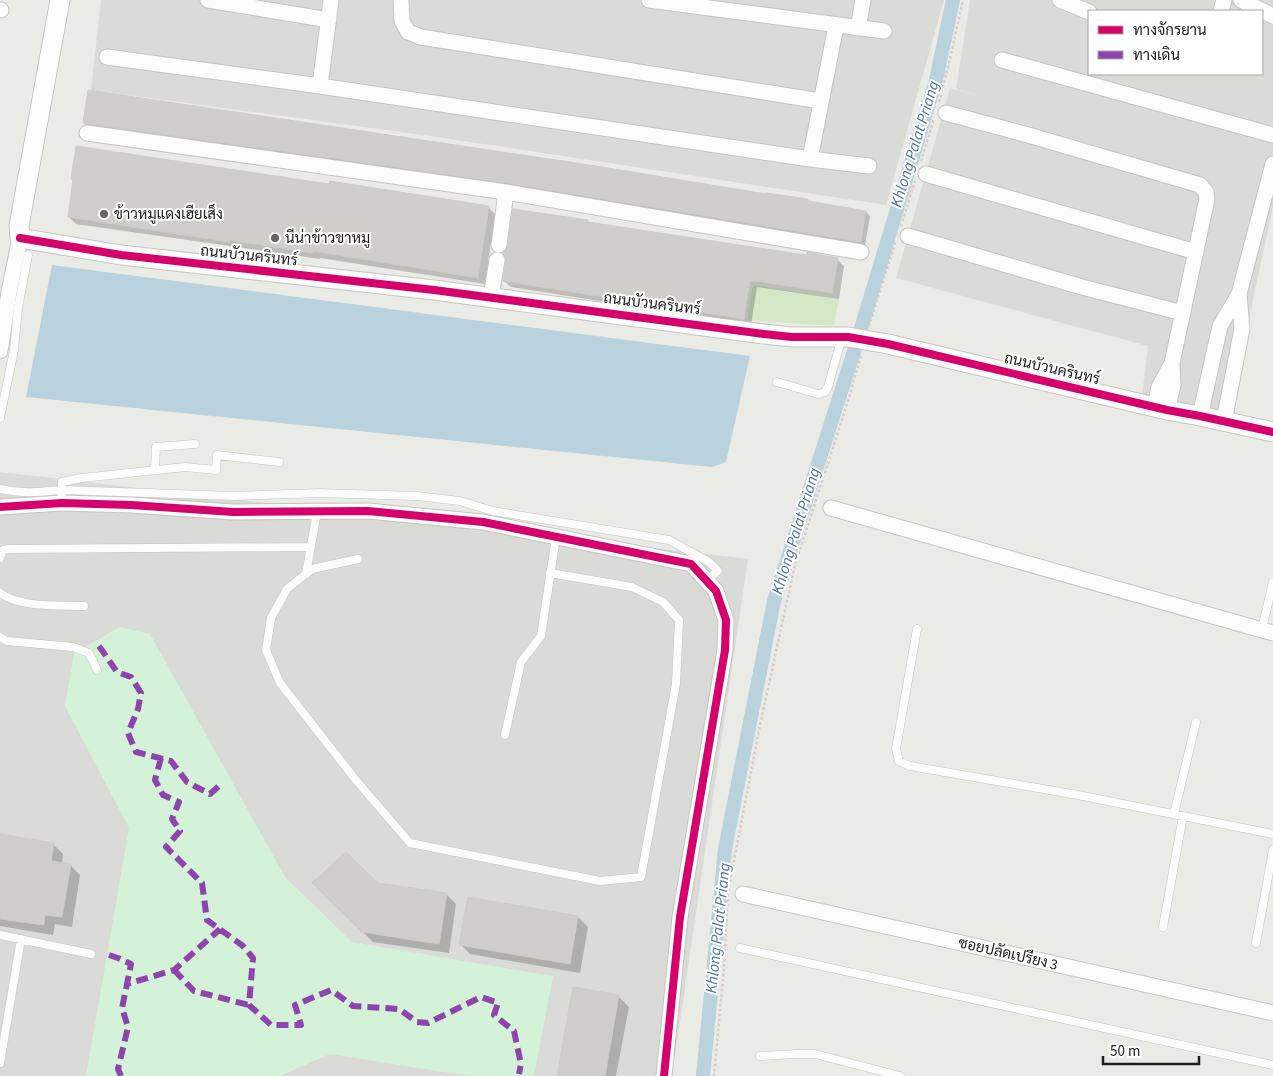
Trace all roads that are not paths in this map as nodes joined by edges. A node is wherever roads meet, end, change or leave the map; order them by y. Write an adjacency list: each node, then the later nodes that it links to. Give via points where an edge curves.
1 (60, 0): 28 (street, via 19,226)
2 (208, 0): 11 (street)
3 (331, 0): 11 (street)
4 (401, 0): 18 (street, via 402,21 408,32 421,37)
5 (649, 0): 12 (street)
6 (863, 0): 13 (street)
7 (1060, 0): 10 (street)
8 (1241, 0): 9 (street)
9 (1261, 10)
10 (1088, 12)
11 (328, 20): 17 (street)
12 (836, 26): 13 (street); 18 (street)
13 (858, 28): 14 (street)
14 (884, 32)
15 (107, 56): 17 (street)
16 (1002, 60): 21 (street)
17 (320, 86): 22 (street)
18 (820, 101): 22 (street)
19 (939, 114): 31 (street, via 1028,135 1200,185 1207,199)
20 (87, 133): 26 (street)
21 (1273, 135)
22 (810, 159): 24 (street)
23 (1273, 164): 34 (street)
24 (869, 166)
25 (920, 173): 31 (street)
26 (506, 192): 29 (street); 30 (street)
27 (901, 234): 37 (street)
28 (20, 238): 35 (street); 36 (street, ถนนบัวนครินทร์, via 121,255)
29 (499, 245)
30 (861, 252)
31 (1196, 252): 37 (street)
32 (28, 255): 43 (lane)
33 (497, 260): 36 (street)
34 (1239, 294): 42 (street, via 1220,326); 44 (street, via 1242,329)
35 (4, 295): 39 (street)
36 (491, 298): 38 (street, ถนนบัวนครินทร์, via 774,335)
37 (1182, 313): 41 (street, via 1172,363 1159,387)
38 (851, 340): 40 (lane, via 825,392 818,394); 41 (street, ถนนบัวนครินทร์, via 888,344)
39 (0, 351)
40 (777, 382)
41 (1161, 408): 42 (street, ถนนบัวนครินทร์)
42 (1200, 416): 44 (street, ถนนบัวนครินทร์)
43 (0, 418)
44 (1224, 421): 45 (street, ถนนบัวนครินทร์)
45 (1273, 432)
46 (195, 444): 48 (lane, via 156,446)
47 (278, 462): 48 (lane, via 217,456 216,470 185,467)
48 (155, 470): 50 (lane, via 62,482)
49 (0, 489): 50 (lane)
50 (62, 497): 51 (street); 53 (street, via 234,512); 60 (lane, via 319,493 417,496 460,501 493,511 669,540 709,562 718,571)
51 (0, 507)
52 (831, 508): 65 (street)
53 (317, 512): 54 (street, via 368,511 483,522); 55 (lane)
54 (556, 537): 58 (lane); 60 (street, via 691,564)
55 (311, 547): 56 (lane, via 9,549 2,550); 59 (lane)
56 (0, 558)
57 (358, 559): 59 (lane, via 312,569)
58 (550, 573): 59 (lane, via 632,586 663,602 679,620 676,684 641,877 600,881 410,843 280,683 266,650 270,618 287,589); 69 (lane, via 540,636 521,662)
59 (306, 574)
60 (706, 580): 85 (street, via 716,592 726,620 725,650 680,917)
61 (1273, 582): 65 (lane)
62 (0, 593): 63 (lane, via 28,603)
63 (84, 606)
64 (917, 629): 70 (lane, via 896,749 899,761 910,766)
65 (1268, 631)
66 (0, 637): 67 (lane, via 7,641 73,647 89,653)
67 (97, 670)
68 (1196, 722): 70 (lane)
69 (505, 735)
70 (1174, 814): 71 (lane)
71 (1183, 816): 72 (lane); 75 (lane)
72 (1273, 834)
73 (1273, 850): 78 (lane)
74 (743, 894): 81 (street, ซอยปลัดเปรียง 3)
75 (1162, 927)
76 (0, 935): 77 (lane)
77 (21, 939): 80 (lane); 83 (lane)
78 (1256, 943)
79 (740, 948): 84 (lane)
80 (91, 954)
81 (1273, 1013)
82 (760, 1056): 86 (lane, via 815,1054)
83 (0, 1062)
84 (1273, 1064)
85 (664, 1076)
86 (900, 1076)

